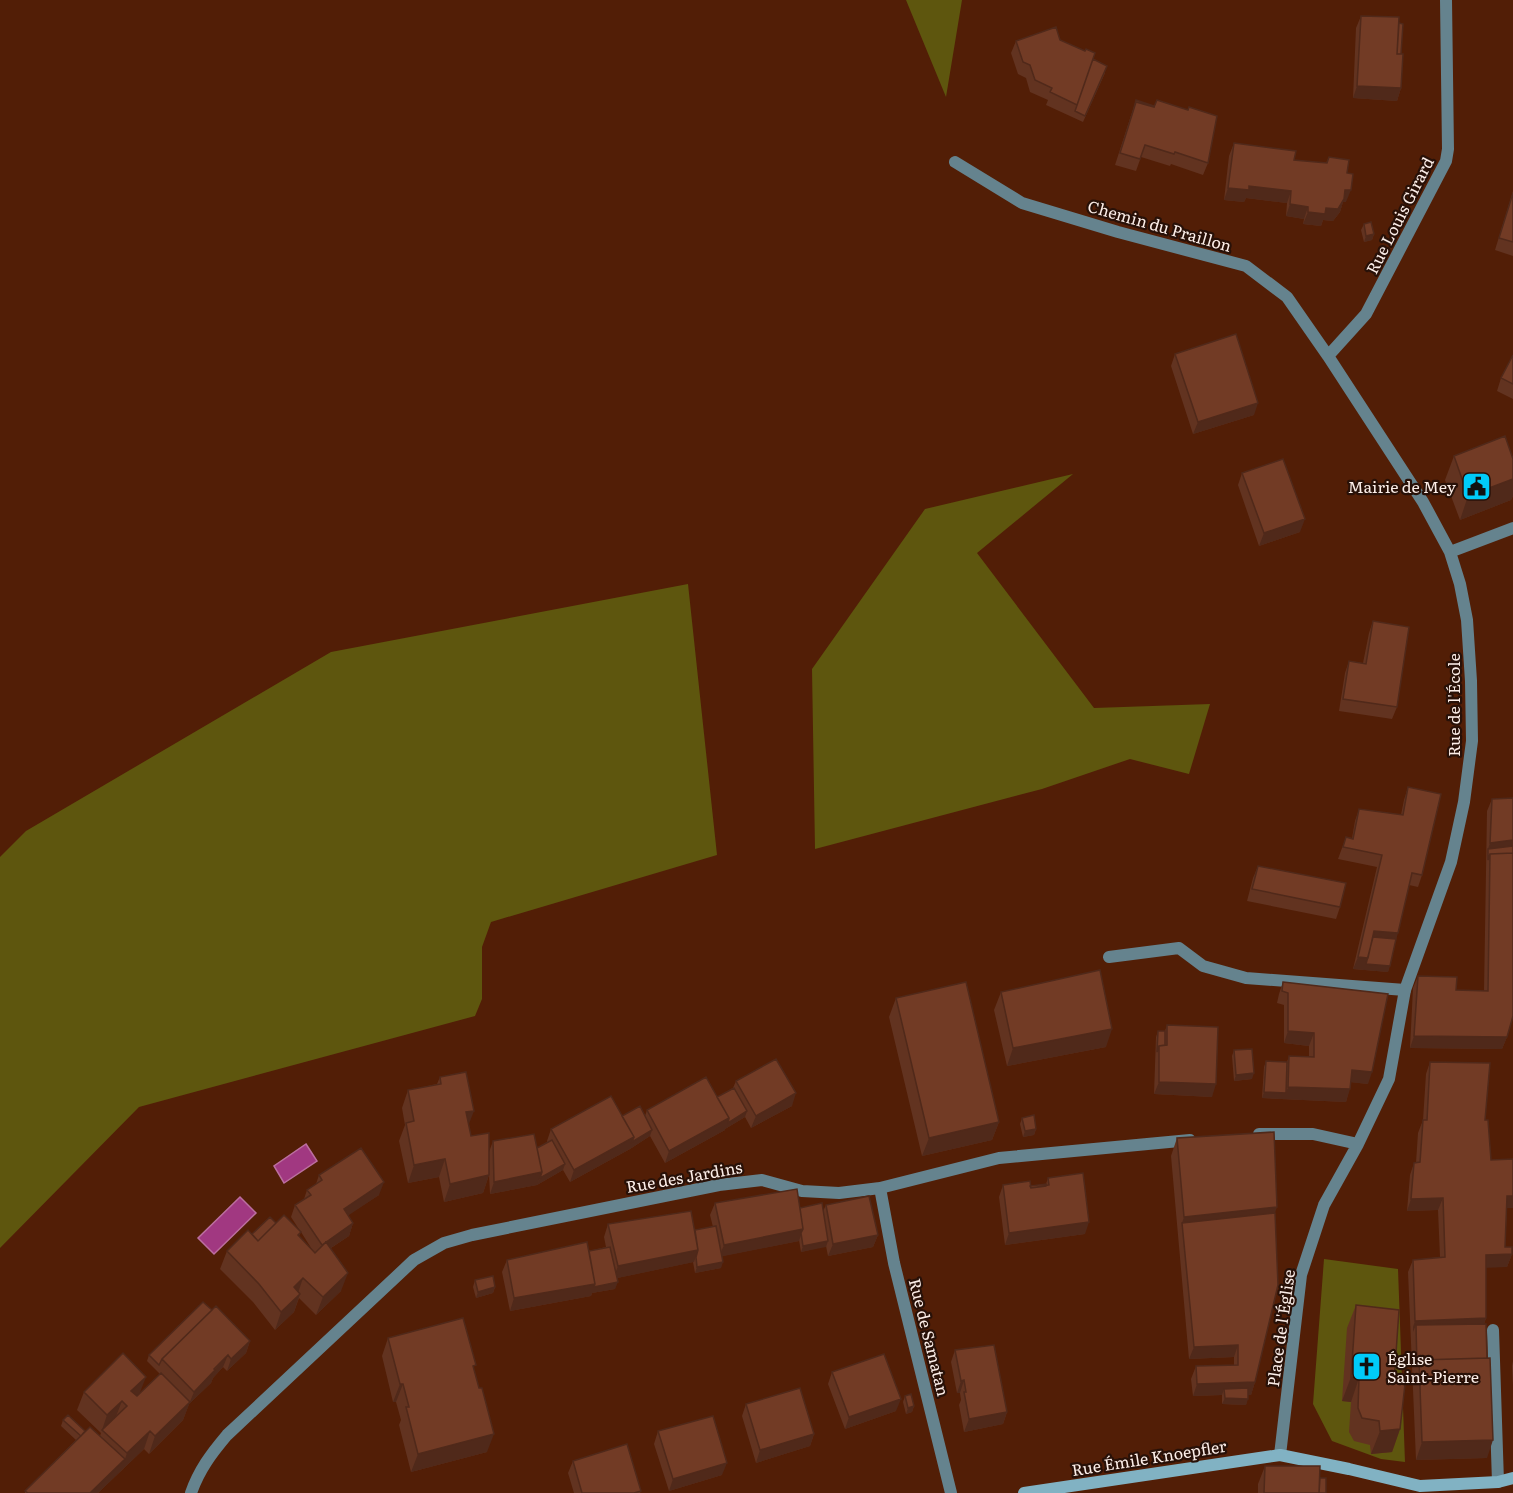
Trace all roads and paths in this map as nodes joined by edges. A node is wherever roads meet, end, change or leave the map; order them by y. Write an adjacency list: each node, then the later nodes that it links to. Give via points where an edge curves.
1 (1446, 0): 3 (street, Rue Louis Girard, via 1446,161 1366,314)
2 (955, 162): 3 (street, Chemin du Praillon, via 1022,203 1246,266 1287,297)
3 (1328, 356): 5 (street, Rue de l'École, via 1423,501)
4 (1513, 528): 5 (street)
5 (1450, 552): 7 (street, Rue de l'École, via 1467,620 1472,741 1451,862)
6 (1109, 957): 7 (street, via 1179,948 1203,966 1246,978)
7 (1405, 990): 10 (street, Rue de l'École, via 1389,1079)
8 (1251, 1134): 10 (street, via 1313,1134)
9 (1205, 1138): 11 (street, Rue des Jardins, via 999,1158)
10 (1358, 1144): 13 (street, Place de l'Église, via 1324,1205 1302,1275)
11 (880, 1188): 16 (street, Rue des Jardins, via 839,1193 802,1191 762,1180 719,1185 444,1243 414,1260 227,1435 197,1476); 17 (street, Rue de Samatan, via 894,1263)
12 (1493, 1330): 15 (street)
13 (1280, 1455): 15 (main road, Rue Émile Knoepfler, via 1420,1486); 18 (main road, Rue Émile Knoepfler)
14 (1513, 1479): 15 (main road, Rue Émile Knoepfler)
15 (1498, 1482)
16 (191, 1493)
17 (951, 1493)
18 (1024, 1493)

